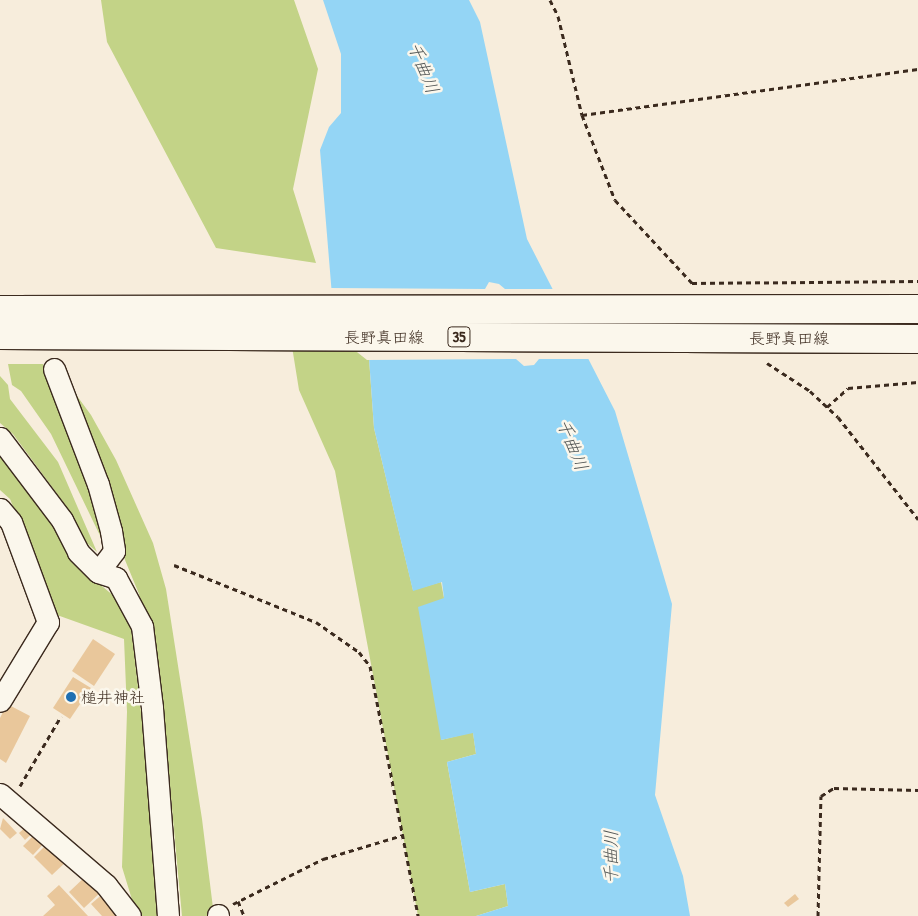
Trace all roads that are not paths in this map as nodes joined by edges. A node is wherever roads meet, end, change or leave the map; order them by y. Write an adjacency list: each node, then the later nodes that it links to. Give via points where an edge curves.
1 (918, 309): 2 (main road, 長野真田線 / 35, bridge)
2 (0, 310)
3 (0, 335): 4 (main road, 長野真田線 / 35, bridge)
4 (918, 339)
5 (54, 369): 8 (street, via 98,484 111,531 114,551)
6 (0, 438): 8 (street, via 62,520 78,552)
7 (0, 509): 9 (street, via 11,522 48,622)
8 (98, 572): 12 (street, via 116,578 142,626 152,708)
9 (0, 701)
10 (5, 798): 11 (street, via 106,884)
11 (130, 916)
12 (168, 916)

